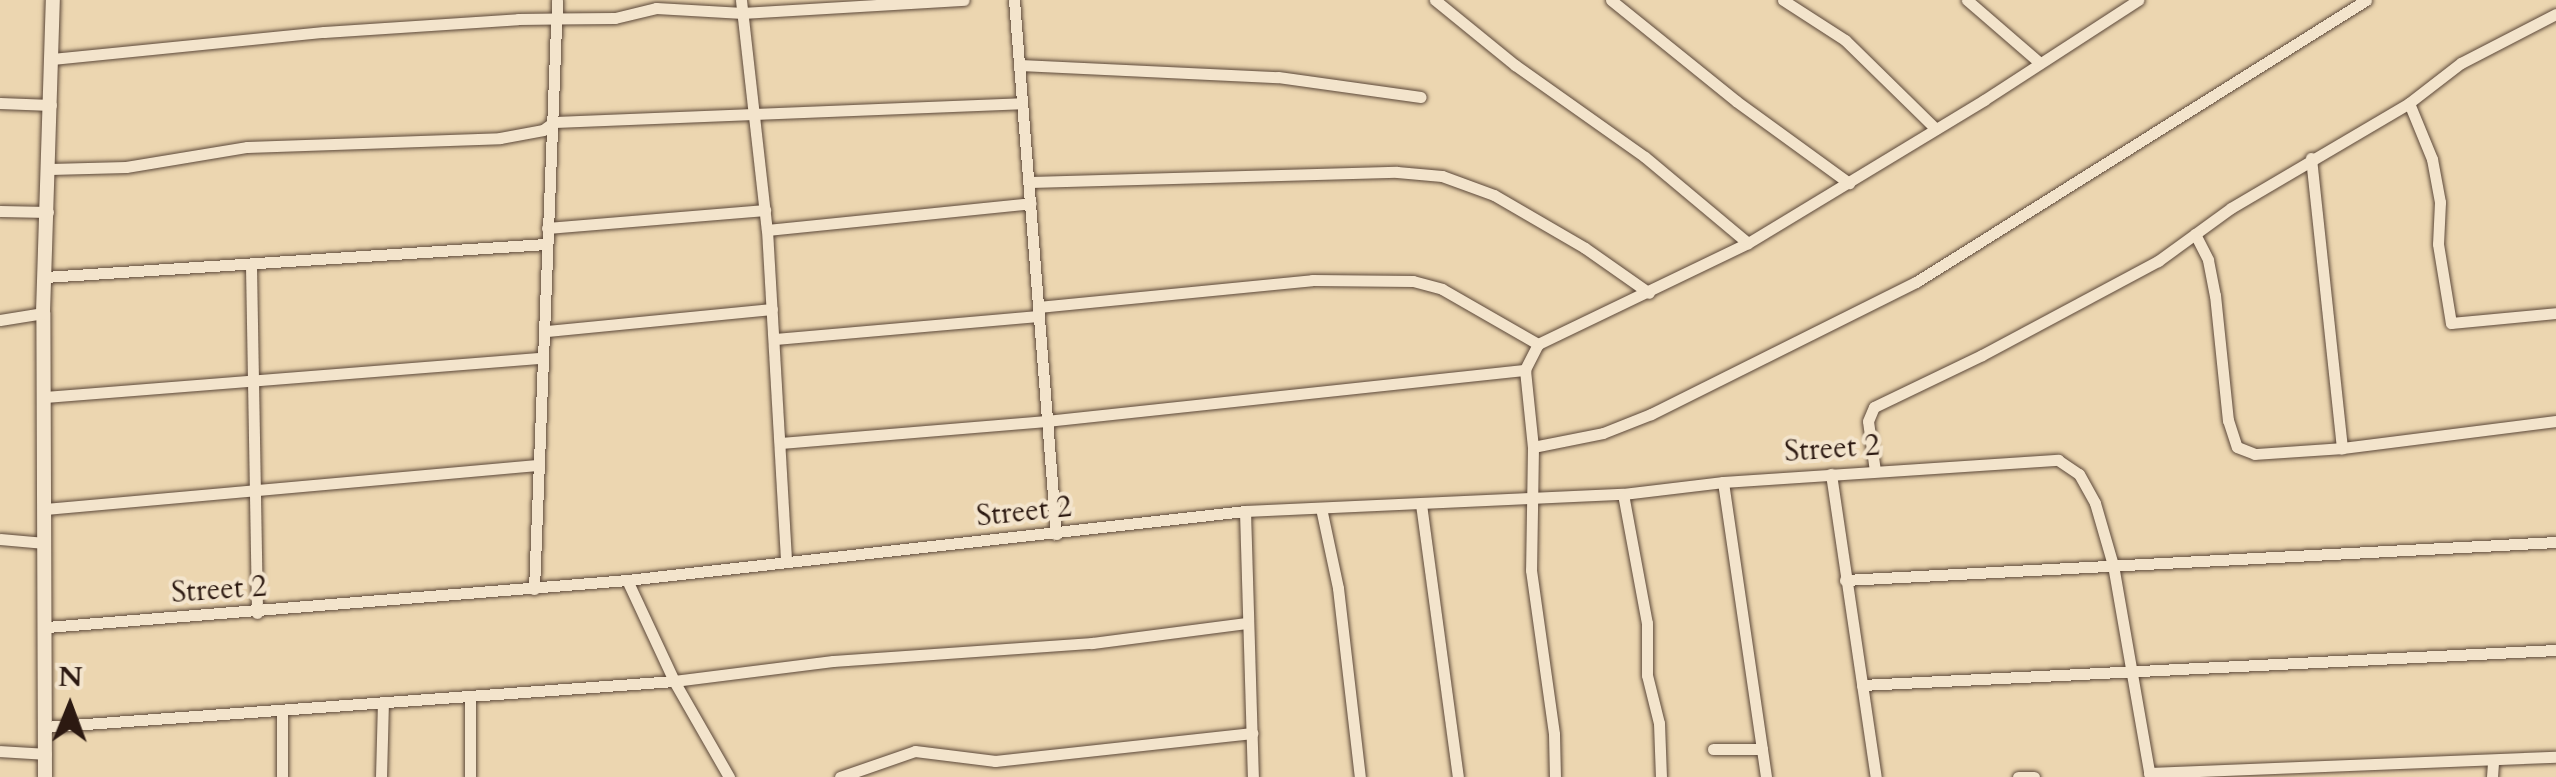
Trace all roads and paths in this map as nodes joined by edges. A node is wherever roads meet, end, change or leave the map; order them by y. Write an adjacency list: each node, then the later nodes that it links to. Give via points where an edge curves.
1 (53, 0): 14 (street)
2 (557, 0): 13 (street)
3 (964, 0): 11 (street)
4 (1014, 0): 16 (street)
5 (1435, 0): 36 (street)
6 (1611, 0): 28 (street)
7 (1783, 0): 24 (street, via 1845,40)
8 (1967, 0): 15 (street)
9 (2138, 0): 15 (street)
10 (2366, 0): 56 (street, via 1916,282 1651,414 1603,433)
11 (742, 7): 13 (street); 22 (street)
12 (2556, 14): 19 (street, via 2461,63)
13 (556, 18): 14 (street); 23 (street)
14 (52, 59): 21 (street)
15 (2040, 64): 24 (street)
16 (1020, 65): 17 (street, via 1278,77); 20 (street)
17 (1422, 98)
18 (0, 103): 21 (street)
19 (2409, 103): 25 (street); 44 (street, via 2432,159 2451,323)
20 (1022, 104): 22 (street); 27 (street)
21 (51, 105): 26 (street)
22 (756, 117): 23 (street); 31 (street)
23 (554, 122): 26 (street, via 500,138 247,146 126,167); 33 (street)
24 (1936, 129): 28 (street)
25 (2311, 158): 35 (street); 57 (street)
26 (50, 168): 32 (street)
27 (1030, 182): 29 (street); 40 (street, via 1366,172 1442,176 1494,195)
28 (1849, 183): 36 (street)
29 (1031, 203): 34 (street); 42 (street)
30 (0, 210): 32 (street)
31 (765, 210): 33 (street); 34 (street)
32 (48, 212): 39 (street)
33 (547, 228): 37 (street)
34 (767, 230): 41 (street)
35 (2195, 234): 57 (street, via 2215,295 2228,420 2237,447 2255,454); 59 (street, via 2158,261 1982,356 1874,407 1868,421)
36 (1748, 243): 40 (street)
37 (546, 244): 38 (street); 46 (street)
38 (250, 266): 39 (street); 51 (street)
39 (44, 277): 43 (street)
40 (1650, 294): 48 (street)
41 (772, 309): 46 (street); 47 (street)
42 (1038, 311): 47 (street); 48 (street, via 1292,281 1413,282 1442,288); 53 (street)
43 (43, 314): 45 (street); 52 (street)
44 (2556, 314)
45 (0, 320)
46 (547, 331): 49 (street)
47 (775, 339): 55 (street)
48 (1538, 344): 50 (street)
49 (542, 358): 51 (street); 58 (street)
50 (1525, 370): 53 (street); 56 (street)
51 (253, 381): 52 (street); 62 (street)
52 (44, 397): 67 (street)
53 (1046, 421): 55 (street); 69 (street)
54 (2556, 421): 57 (street)
55 (780, 442): 73 (street)
56 (1533, 447): 64 (street)
57 (2342, 448)
58 (537, 465): 62 (street); 77 (street)
59 (1875, 471): 60 (street, Street 2); 74 (street, Street 2, via 2058,460 2071,466 2095,504)
60 (1831, 474): 61 (street, Street 2); 76 (street)
61 (1723, 482): 63 (street, Street 2); 91 (street)
62 (255, 491): 67 (street); 78 (street)
63 (1623, 494): 64 (street, Street 2); 109 (street, via 1648,623 1647,675 1659,723)
64 (1530, 499): 65 (street, Street 2); 108 (street, via 1531,570)
65 (1420, 504): 66 (street, Street 2); 107 (street)
66 (1322, 508): 68 (street, Street 2); 106 (street)
67 (45, 509): 72 (street)
68 (1245, 511): 69 (street, Street 2); 79 (street)
69 (1056, 534): 73 (street, Street 2)
70 (0, 539): 72 (street)
71 (2556, 542): 74 (street)
72 (45, 543): 80 (street)
73 (786, 560): 75 (street, Street 2)
74 (2113, 566): 76 (street); 82 (street)
75 (626, 580): 77 (street, Street 2); 83 (street)
76 (1845, 580): 84 (street)
77 (534, 589): 78 (street, Street 2)
78 (257, 613): 80 (street, Street 2)
79 (1245, 623): 83 (street); 89 (street)
80 (46, 627): 88 (street)
81 (2556, 650): 82 (street)
82 (2132, 668): 84 (street); 98 (street)
83 (674, 681): 85 (street); 103 (street)
84 (1862, 685): 111 (street)
85 (470, 697): 86 (street); 102 (street)
86 (383, 703): 87 (street); 101 (street)
87 (282, 711): 88 (street); 100 (street)
88 (45, 728): 93 (street)
89 (1252, 733): 104 (street, via 1013,760 916,751); 105 (street)
90 (1713, 748): 91 (street)
91 (1762, 748): 110 (street)
92 (0, 750): 93 (street)
93 (46, 754): 99 (street)
94 (2556, 758): 95 (street)
95 (2493, 761): 96 (street); 114 (street)
96 (2367, 771): 97 (street)
97 (2266, 772): 98 (street)
98 (2149, 775)
99 (45, 777)
100 (282, 777)
101 (381, 777)
102 (470, 777)
103 (729, 777)
104 (840, 777)
105 (1253, 777)
106 (1360, 777)
107 (1458, 777)
108 (1555, 777)
109 (1661, 777)
110 (1766, 777)
111 (1876, 777)
112 (2018, 777): 113 (street)
113 (2034, 777)
114 (2492, 777)

